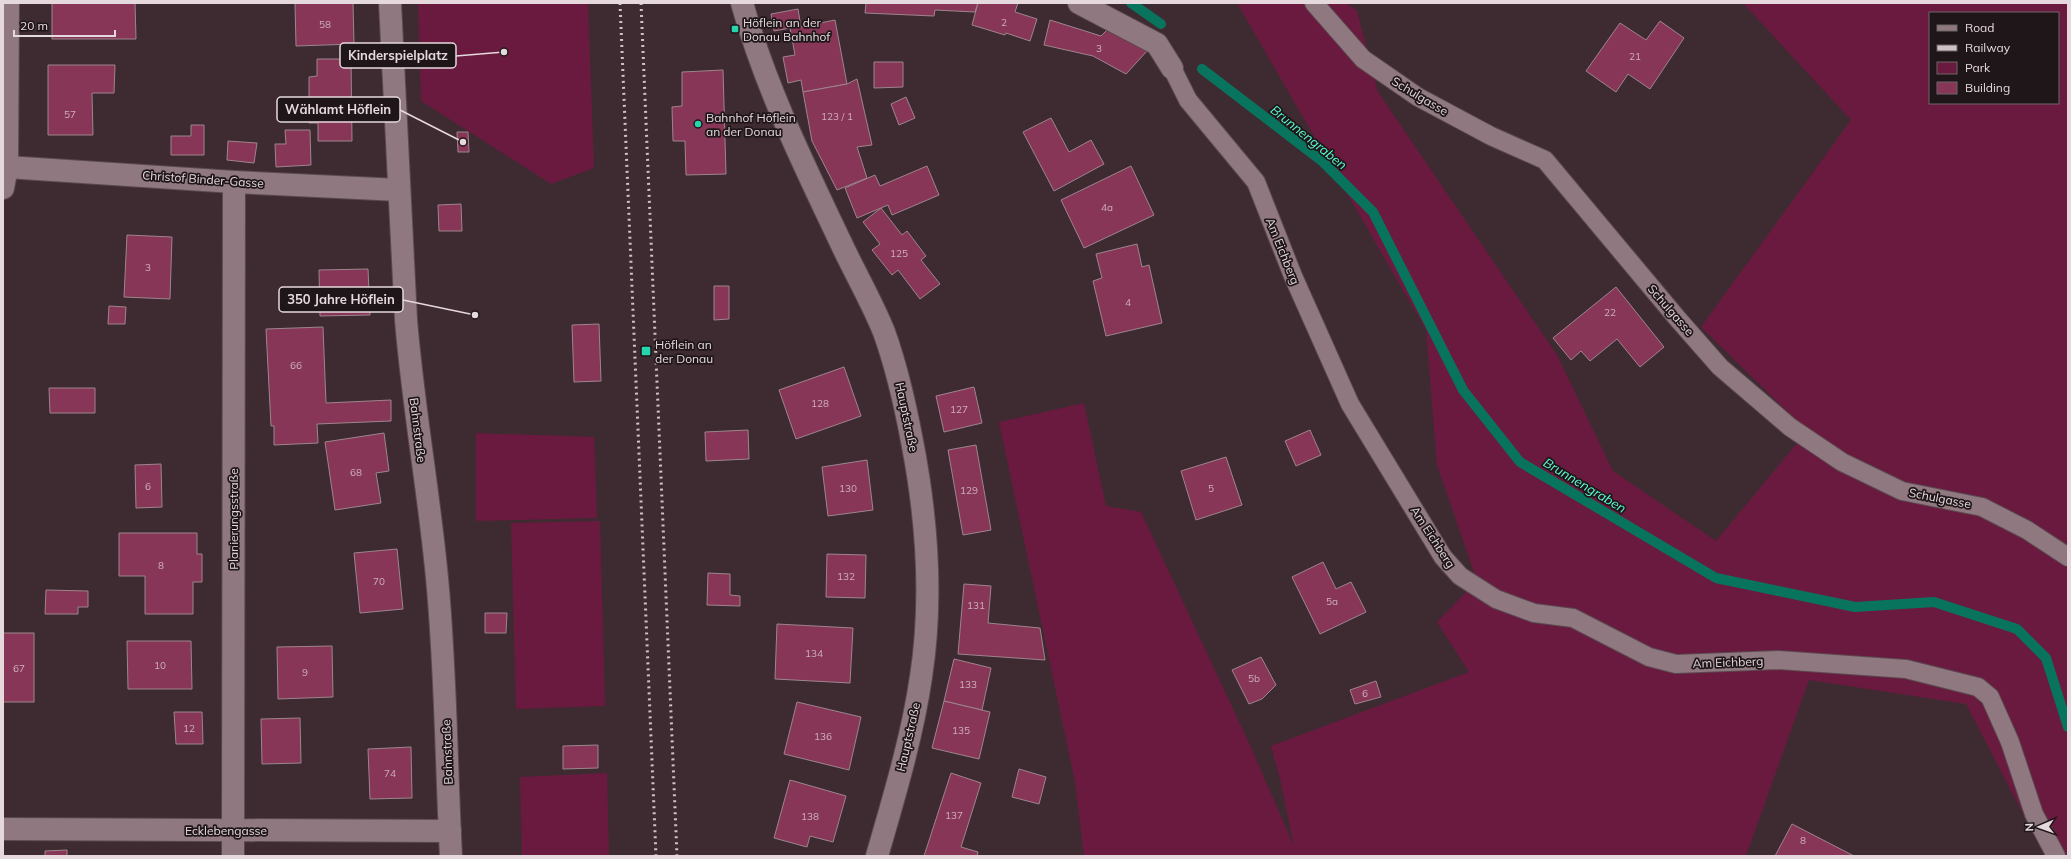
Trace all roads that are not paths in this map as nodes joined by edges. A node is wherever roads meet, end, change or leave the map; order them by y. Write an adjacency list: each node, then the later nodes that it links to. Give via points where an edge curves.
1 (8, 3): 7 (street)
2 (390, 3): 10 (street, Bahnstraße)
3 (742, 3): 17 (street, Hauptstraße, via 749,29 776,99 810,179 883,332 902,389 920,484 927,548 926,616 921,677 902,764)
4 (1079, 3): 6 (street, Am Eichberg, via 1157,44)
5 (1314, 3): 11 (lane, Schulgasse, via 1363,59 1418,97 1491,136 1545,160 1720,367 1790,427 1842,462 1902,491 1982,507 2027,530)
6 (1172, 68): 18 (lane, Am Eichberg, via 1188,100 1256,182 1293,276 1350,404 1443,557 1460,576 1496,599 1534,612 1573,618 1648,657 1676,664 1778,660 1906,669 1978,687 1990,697 2010,742 2034,814)
7 (7, 167): 8 (street, Christof Binder-Gasse); 9 (street)
8 (234, 182): 10 (street, Christof Binder-Gasse); 13 (street, Planierungsstraße)
9 (3, 188)
10 (399, 190): 14 (street, Bahnstraße, via 410,372 437,578)
11 (2068, 557)
12 (3, 829): 13 (street, Ecklebengasse)
13 (233, 830): 14 (street, Ecklebengasse); 15 (street, Planierungsstraße)
14 (450, 831): 16 (street, Bahnstraße)
15 (233, 856)
16 (451, 856)
17 (877, 856)
18 (2056, 856)

